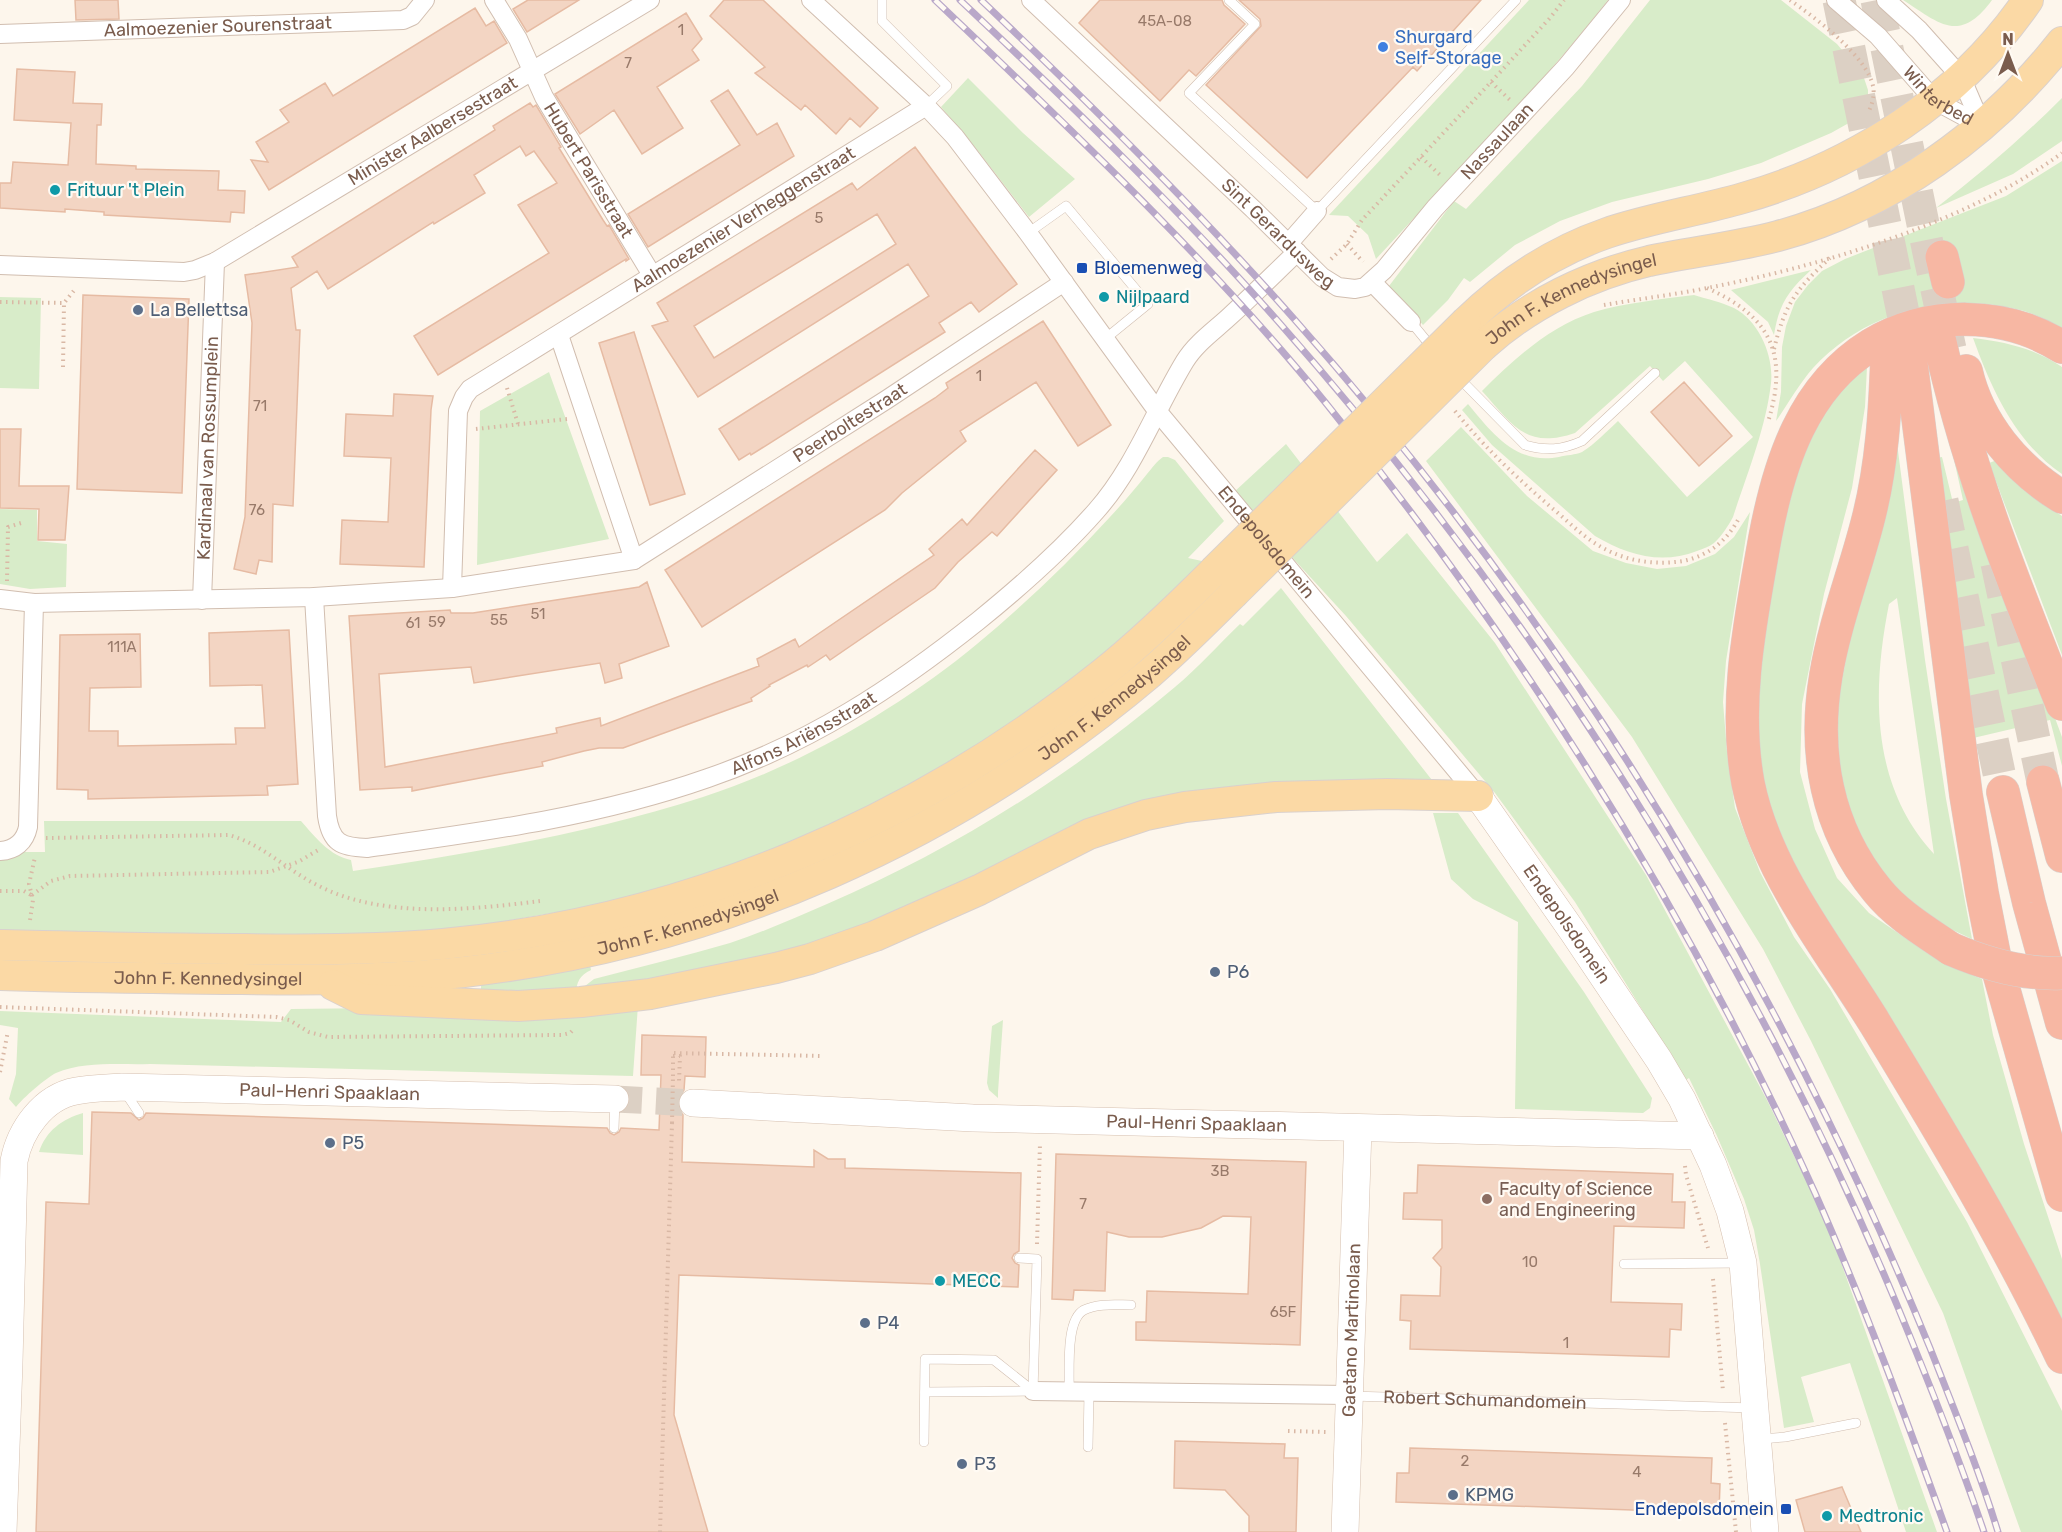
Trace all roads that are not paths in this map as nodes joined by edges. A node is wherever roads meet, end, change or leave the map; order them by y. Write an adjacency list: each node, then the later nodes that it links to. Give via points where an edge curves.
1 (424, 0): 13 (street, Aalmoezenier Sourenstraat, via 412,16 403,20)
2 (494, 0): 15 (street, Hubert Parisstraat)
3 (650, 0): 15 (street, Minister Aalbersestraat)
4 (811, 0): 18 (street)
5 (882, 0): 18 (lane, via 882,21 947,86)
6 (1031, 0): 22 (street, Sint Gerardusweg)
7 (1228, 0): 20 (lane, via 1255,24 1189,93)
8 (1516, 0): 20 (lane)
9 (1621, 0): 27 (street, Nassaulaan, via 1566,68 1435,208)
10 (1836, 0): 17 (street, Winterbed, via 1878,36)
11 (1886, 0): 16 (street, Winterbed, via 1919,30)
12 (2028, 0): 16 (main road, John F. Kennedysingel, via 1989,49)
13 (0, 34)
14 (2062, 42): 19 (main road, John F. Kennedysingel, via 2019,93)
15 (533, 71): 23 (street, Minister Aalbersestraat); 25 (street, Hubert Parisstraat, via 544,97)
16 (1960, 77): 17 (main road, John F. Kennedysingel); 19 (street, Winterbed)
17 (1934, 100): 19 (street, Winterbed); 50 (main road, John F. Kennedysingel, bridge, via 1912,118 1837,163 1744,198 1607,233 1564,251 1519,277 1466,322 1148,636 1104,672 976,762 850,832 786,860 694,893 582,922 443,944 301,949)
18 (926, 106): 21 (street, via 955,137); 25 (street, Aalmoezenier Verheggenstraat)
19 (1982, 126): 53 (main road, John F. Kennedysingel, bridge, via 1933,163 1841,213 1779,236 1607,274 1524,313 1484,345 1151,672 1072,734 961,806 855,863 724,915 560,958 442,974)
20 (1317, 211): 22 (street, Alfons Ariënsstraat)
21 (1028, 233): 26 (street); 30 (lane, via 1066,207 1148,304)
22 (1293, 247): 27 (street, Sint Gerardusweg, via 1327,281 1345,288 1360,288); 36 (street, Alfons Ariënsstraat, via 1191,353)
23 (215, 262): 24 (street, via 184,272); 42 (street, Kardinaal van Rossumplein)
24 (0, 265)
25 (652, 275): 29 (street, Aalmoezenier Verheggenstraat)
26 (1064, 282): 30 (street); 38 (street, Peerboltestraat)
27 (1372, 282): 28 (street)
28 (1411, 322): 33 (lane)
29 (560, 335): 38 (street); 39 (street, Aalmoezenier Verheggenstraat, via 471,389 458,411)
30 (1105, 339): 36 (street)
31 (1924, 347): 37 (highway, via 1967,377 1994,433 2026,471); 44 (highway, via 1958,415 1986,506); 51 (highway, bridge, via 1884,434 1878,474 1826,675 1822,719 1826,786 1840,830 1864,873 1877,891 1914,924 1951,949 2002,967); 62 (highway, via 1966,795 1995,958)
32 (2062, 347): 67 (highway, via 2028,331 1992,321 1928,323 1896,333 1861,351 1822,387 1791,444 1768,524 1746,660 1743,726 1749,786 1770,850 1804,913 1934,1121)
33 (1442, 358)
34 (1450, 368): 35 (lane, via 1525,445 1553,450 1582,441)
35 (1655, 373)
36 (1158, 412): 40 (street, Alfons Ariënsstraat, via 1134,457 1099,508 1063,548 1023,585 898,682 808,735 754,760 595,810 520,827 367,848 348,847 336,840 327,816); 47 (street, Endepolsdomein)
37 (2062, 497)
38 (634, 560): 39 (street)
39 (452, 588): 40 (street)
40 (314, 597): 42 (street)
41 (4, 599): 43 (street)
42 (202, 600): 43 (street)
43 (34, 603): 48 (street, via 31,838)
44 (2062, 704)
45 (2043, 782): 49 (highway)
46 (2003, 792): 54 (highway)
47 (1478, 796): 53 (main road, via 1276,797 1146,815 1089,834 979,890 875,936 776,968 650,994 535,1006 476,1004 361,999); 61 (street, Endepolsdomein, via 1659,1060)
48 (0, 851)
49 (2062, 856)
50 (0, 945)
51 (2062, 973)
52 (0, 975): 53 (main road, John F. Kennedysingel)
53 (323, 980)
54 (2062, 1023)
55 (122, 1087): 57 (street, Paul-Henri Spaaklaan); 58 (lane); 78 (street, Paul-Henri Spaaklaan, via 75,1091 48,1103 22,1135 14,1161)
56 (686, 1092): 60 (street, Paul-Henri Spaaklaan, via 973,1118)
57 (615, 1100): 59 (lane)
58 (139, 1113)
59 (614, 1128)
60 (1358, 1128): 61 (street, Paul-Henri Spaaklaan); 72 (street, Gaetano Martinolaan)
61 (1700, 1136): 64 (street, Endepolsdomein, via 1723,1190)
62 (2062, 1195)
63 (1019, 1258): 68 (lane, via 1037,1259)
64 (1743, 1263): 65 (lane); 73 (street, Endepolsdomein)
65 (1624, 1264)
66 (1131, 1305): 69 (lane, via 1092,1307 1074,1320)
67 (2062, 1357)
68 (1033, 1391): 69 (street, Robert Schumandomein); 70 (lane); 70 (lane, via 994,1360 925,1359)
69 (1069, 1391): 71 (street, Robert Schumandomein)
70 (925, 1392): 76 (lane)
71 (1089, 1392): 72 (street, Robert Schumandomein); 77 (lane)
72 (1350, 1395): 73 (lane, Robert Schumandomein); 79 (street, Gaetano Martinolaan)
73 (1756, 1408): 75 (street, Endepolsdomein)
74 (1856, 1423): 75 (lane)
75 (1758, 1439): 80 (street, Endepolsdomein)
76 (924, 1442)
77 (1088, 1447)
78 (3, 1532)
79 (1345, 1532)
80 (1765, 1532)

